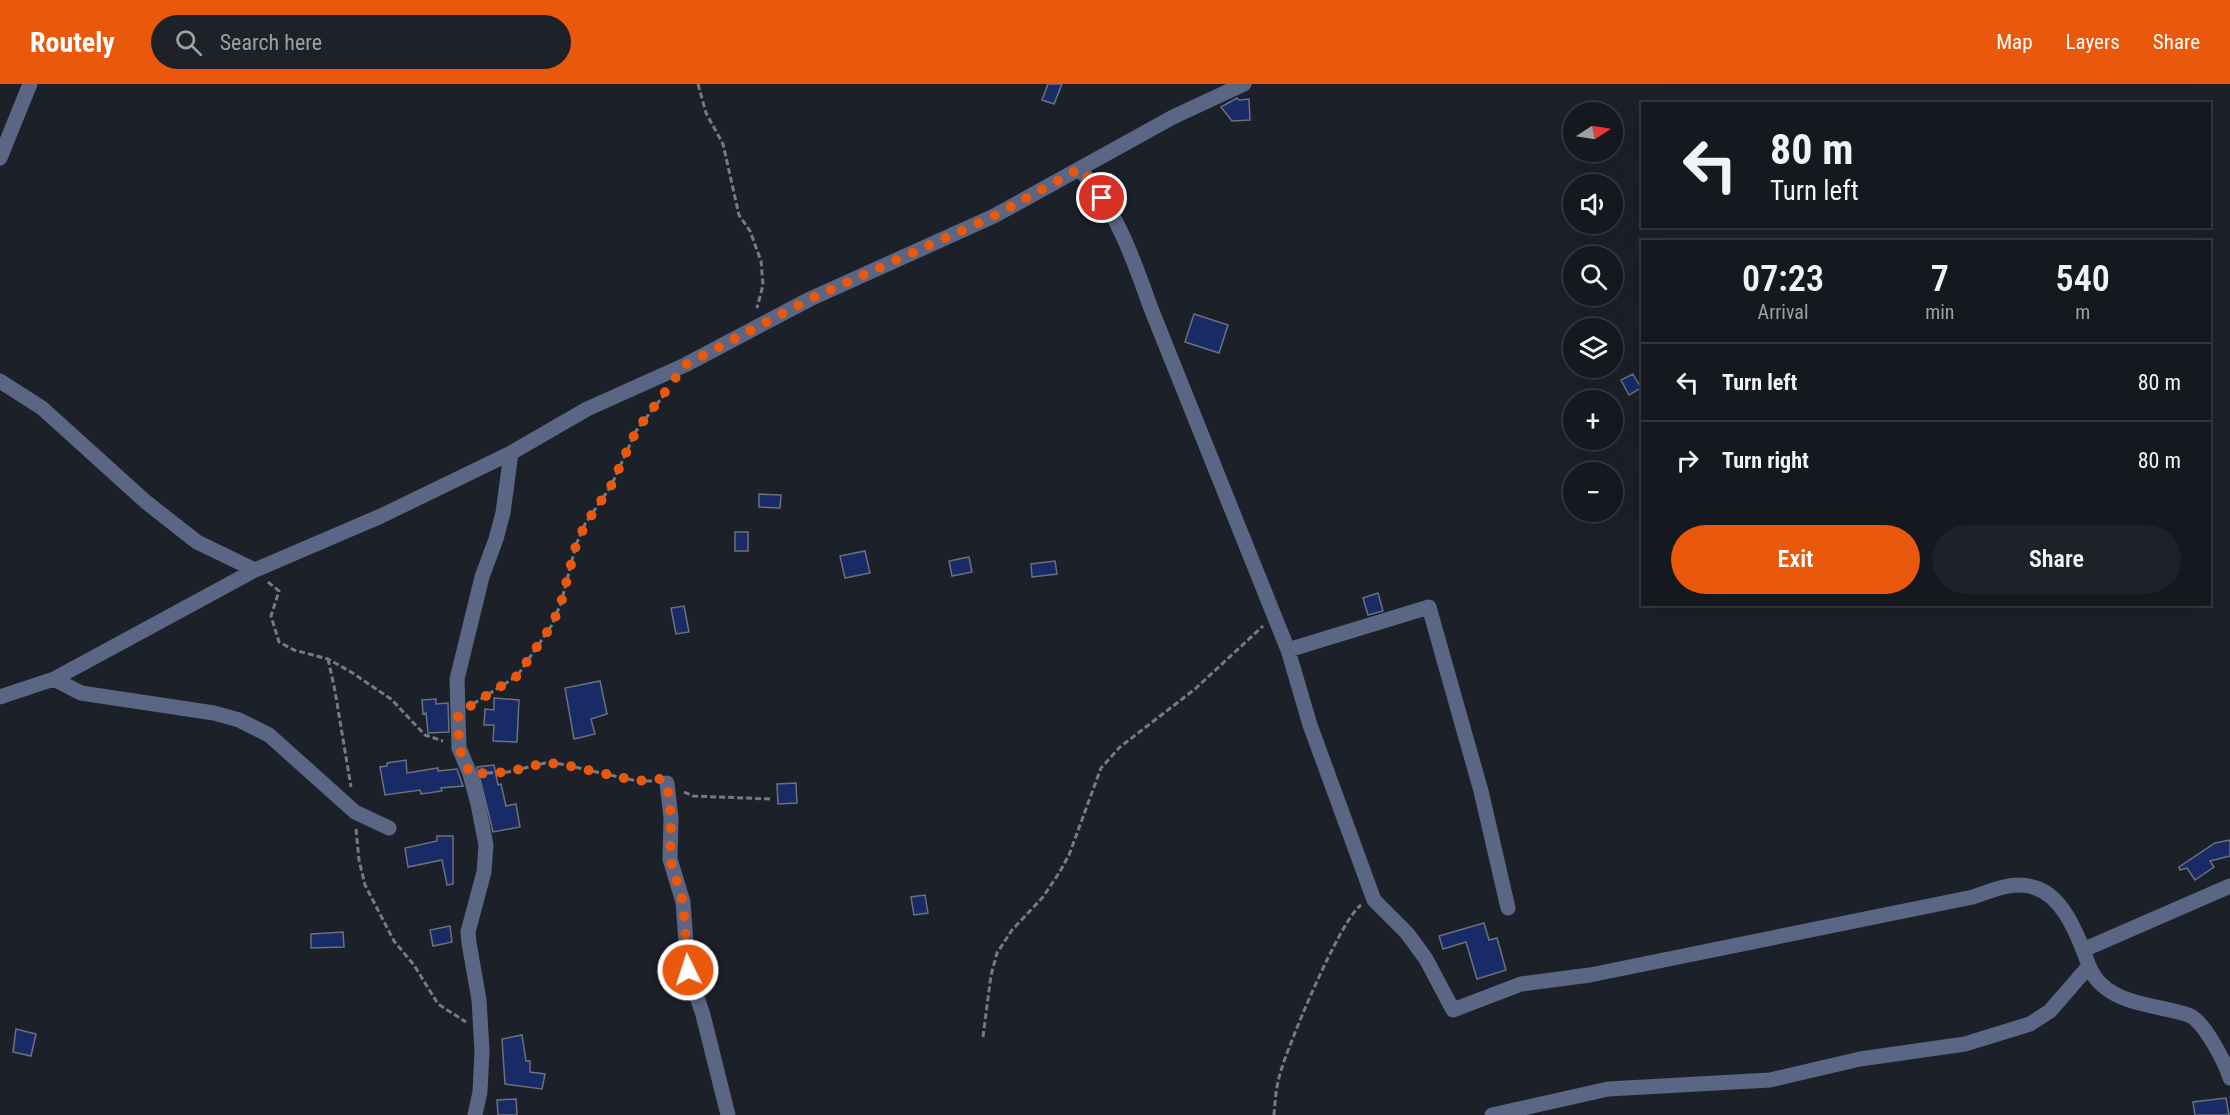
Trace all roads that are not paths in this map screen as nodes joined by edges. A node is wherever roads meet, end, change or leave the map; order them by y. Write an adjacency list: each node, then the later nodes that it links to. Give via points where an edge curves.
1 (30, 84): 3 (street)
2 (1244, 84): 4 (street, via 1173,117)
3 (0, 158)
4 (1079, 169): 6 (street, via 994,216 810,299 685,365 588,409); 8 (street, via 1094,184 1135,263)
5 (0, 381): 7 (street, via 42,408 197,542)
6 (511, 453): 7 (street, via 381,516); 18 (street, via 503,513 482,577 457,679 459,748 470,774 486,845 484,872 468,932 481,1031 480,1092)
7 (255, 570): 9 (street)
8 (1288, 650): 14 (street, via 1429,607 1481,791); 15 (street, via 1310,725 1374,900 1426,959 1453,1010 1521,984 1590,975 2021,885 2048,894 2061,906)
9 (54, 679): 10 (street); 12 (street, via 81,693 239,720 269,735 355,812)
10 (0, 697)
11 (667, 783): 19 (street, via 670,859 683,902 688,970)
12 (389, 828)
13 (2230, 886): 15 (street)
14 (1508, 908)
15 (2083, 950): 16 (street)
16 (2089, 966): 17 (street, via 2099,983 2111,992 2196,1019 2220,1054); 20 (street, via 2050,1011 2030,1024 1965,1044 1860,1059 1770,1080 1608,1089)
17 (2230, 1078)
18 (475, 1115)
19 (728, 1115)
20 (1492, 1115)

